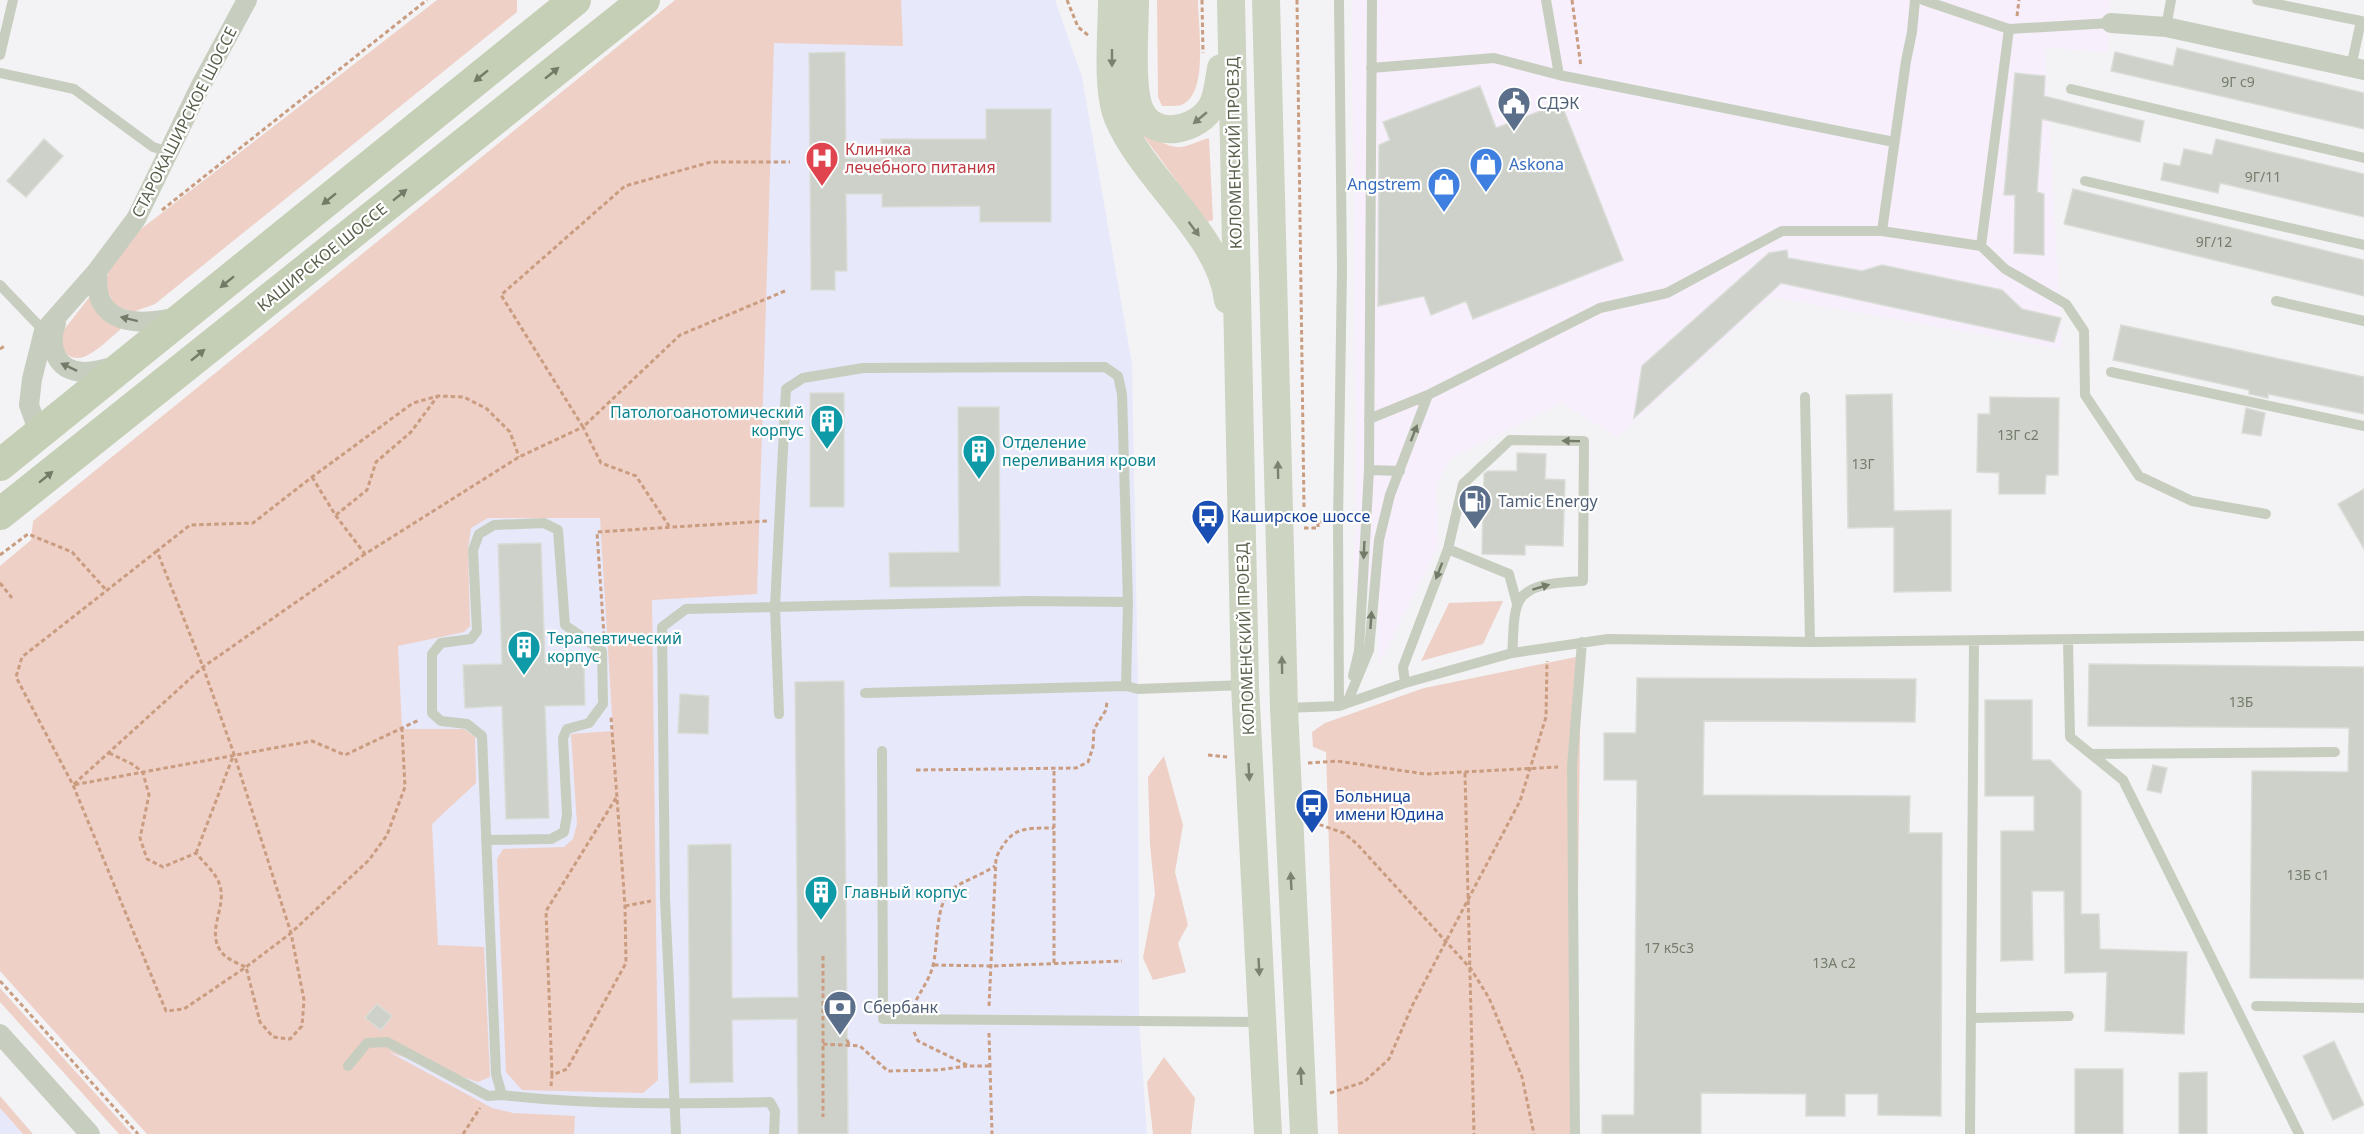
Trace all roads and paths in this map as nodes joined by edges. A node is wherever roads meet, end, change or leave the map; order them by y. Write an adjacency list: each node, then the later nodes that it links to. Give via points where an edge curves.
1 (13, 0): 25 (lane)
2 (247, 0): 34 (street, СТАРОКАШИРСКОЕ ШОССЕ)
3 (427, 0): 38 (path, via 152,218)
4 (575, 0): 47 (main road, one-way to 47)
5 (644, 0): 67 (main road, КАШИРСКОЕ ШОССЕ, one-way to 5)
6 (1067, 0): 22 (path)
7 (1112, 0): 57 (main road, one-way to 57, via 1112,90 1117,116 1131,145 1219,267 1227,291)
8 (1135, 0): 20 (main road, one-way to 8, via 1213,104 1203,117 1185,128 1164,129 1149,123 1135,94)
9 (1202, 0): 26 (path)
10 (1266, 0): 98 (main road, one-way to 10)
11 (1297, 0): 72 (path, via 1304,528)
12 (1339, 0): 97 (lane, via 1342,269 1338,521)
13 (1372, 0): 28 (lane)
14 (1546, 0): 30 (lane)
15 (1572, 0): 31 (path)
16 (1915, 0): 33 (lane)
17 (1923, 0): 24 (lane)
18 (2171, 0): 23 (lane)
19 (2257, 0): 27 (lane, via 2361,21)
20 (1231, 12): 57 (main road, КОЛОМЕНСКИЙ ПРОЕЗД)
21 (2111, 23): 23 (street); 24 (lane)
22 (1078, 27)
23 (2166, 27): 27 (street)
24 (2009, 29): 41 (lane)
25 (0, 56)
26 (1203, 57)
27 (2357, 68)
28 (1371, 69): 30 (lane, via 1494,58); 58 (lane)
29 (0, 73): 34 (lane, via 74,89 153,147)
30 (1559, 75): 31 (lane)
31 (1583, 79): 33 (lane)
32 (2071, 90): 35 (lane)
33 (1894, 142): 39 (lane)
34 (169, 152): 38 (street, СТАРОКАШИРСКОЕ ШОССЕ)
35 (2364, 158)
36 (790, 162): 60 (path, via 711,162 625,186 501,295)
37 (2085, 181): 40 (lane)
38 (136, 219): 42 (street, СТАРОКАШИРСКОЕ ШОССЕ)
39 (1882, 231): 41 (lane); 54 (lane, via 1782,231 1667,293 1600,308)
40 (2364, 245)
41 (1981, 246): 68 (lane, via 2005,269 2066,304 2084,331 2085,395 2139,476 2193,501)
42 (97, 271): 46 (street, СТАРОКАШИРСКОЕ ШОССЕ); 47 (street, one-way to 42, via 149,322 112,314 101,300)
43 (0, 285): 49 (lane)
44 (785, 291): 60 (path, via 680,335)
45 (2276, 301): 48 (lane)
46 (59, 312): 49 (street, СТАРОКАШИРСКОЕ ШОССЕ); 52 (street, СТАРОКАШИРСКОЕ ШОССЕ, one-way to 46, via 85,372 63,366 52,347)
47 (186, 314): 52 (main road)
48 (2364, 321)
49 (44, 330): 61 (street, СТАРОКАШИРСКОЕ ШОССЕ, via 29,405)
50 (6, 345): 51 (path)
51 (0, 349)
52 (126, 364): 61 (main road)
53 (2111, 372): 59 (lane)
54 (1428, 395): 58 (lane); 65 (lane, one-way to 54)
55 (438, 396): 62 (path, via 464,397 487,409 510,432); 66 (path, via 413,404); 69 (path, via 411,432 376,462 367,490)
56 (1805, 397): 87 (lane)
57 (1239, 399): 93 (main road, КОЛОМЕНСКИЙ ПРОЕЗД)
58 (1369, 419): 64 (lane)
59 (2364, 426)
60 (583, 427): 62 (path); 71 (path, via 601,463 636,476)
61 (39, 433): 63 (main road)
62 (519, 457): 75 (path)
63 (0, 465)
64 (1369, 470): 65 (lane); 97 (lane, one-way to 97, via 1359,651)
65 (1400, 471): 97 (lane, one-way to 65, via 1369,650 1379,540)
66 (312, 477): 69 (path); 74 (path, via 254,523 190,525)
67 (0, 514)
68 (2266, 514)
69 (336, 516): 75 (path)
70 (778, 520): 71 (path); 80 (lane, via 786,389 803,378 862,368 1105,366 1118,376 1122,394); 82 (lane)
71 (669, 526): 88 (path, via 597,532)
72 (1318, 528)
73 (1448, 549): 81 (lane, via 1509,574); 81 (lane, one-way to 73, via 1533,588 1583,581 1584,441 1510,440 1463,484); 92 (lane, one-way to 92, via 1403,667)
74 (157, 551): 78 (path); 91 (path)
75 (365, 554): 91 (path)
76 (0, 555): 78 (path, via 28,534 72,552)
77 (0, 583): 79 (path)
78 (107, 591): 115 (path, via 22,657 16,677)
79 (12, 598)
80 (1128, 602): 82 (lane); 95 (lane)
81 (1517, 604): 90 (lane)
82 (775, 607): 100 (lane); 122 (lane, via 686,609 662,627)
83 (2364, 636): 84 (lane)
84 (2068, 640): 85 (lane); 107 (lane, via 2070,737)
85 (1974, 641): 87 (lane); 138 (lane)
86 (1582, 642): 87 (lane); 89 (lane); 109 (lane)
87 (1810, 642)
88 (605, 647)
89 (1547, 648): 90 (lane); 110 (path, via 1546,717)
90 (1512, 653): 92 (lane)
91 (203, 667): 105 (path); 106 (path)
92 (1405, 683): 97 (lane)
93 (1245, 685): 95 (lane); 141 (main road, КОЛОМЕНСКИЙ ПРОЕЗД, one-way to 141)
94 (1107, 687): 95 (lane); 96 (lane); 112 (path, via 1106,710 1094,729 1088,762 1077,768)
95 (1126, 687)
96 (865, 693)
97 (1343, 704): 98 (lane)
98 (1284, 708): 161 (main road, one-way to 98)
99 (432, 713): 102 (path); 119 (lane, via 441,721 467,724 482,736); 119 (lane, via 432,654 441,643 471,639 477,631 473,550 479,534 494,525 544,523 558,530 565,625 602,651 603,704 589,723 567,729 563,738 567,815 564,832 551,838)
100 (779, 714)
101 (610, 716): 116 (path)
102 (402, 729): 106 (path, via 345,755 312,741); 125 (path, via 405,787 387,835 369,860)
103 (882, 751): 139 (lane, via 883,1019)
104 (2336, 752): 107 (lane)
105 (109, 753): 114 (path); 115 (path)
106 (234, 754): 114 (path); 120 (path); 125 (path)
107 (2091, 754): 166 (lane, via 2123,780)
108 (1307, 763): 113 (path, via 1337,761 1425,774)
109 (1572, 766): 110 (path); 164 (lane)
110 (1530, 769): 113 (path); 123 (path, via 1520,801)
111 (916, 770): 112 (path)
112 (1054, 770): 118 (path)
113 (1465, 772): 123 (path)
114 (143, 773): 115 (path); 120 (path, via 149,795 140,838 147,858 163,867)
115 (73, 785): 132 (path, via 166,1011 184,1009)
116 (616, 796): 124 (path); 147 (path, via 546,911)
117 (1310, 822): 126 (path, via 1344,833 1357,844)
118 (1054, 828): 121 (path, via 1023,828 1004,842); 129 (path)
119 (486, 840): 149 (lane, via 496,1074)
120 (196, 853): 132 (path, via 219,883 222,903 214,927 218,944 224,955)
121 (995, 866): 130 (path, via 948,892); 131 (path)
122 (665, 898): 124 (path); 152 (lane)
123 (1469, 902): 126 (path); 133 (path)
124 (625, 906): 147 (path, via 626,963 567,1069)
125 (291, 933): 132 (path); 132 (path, via 304,1000 302,1026 291,1039 273,1037 260,1023)
126 (1447, 943): 133 (path); 148 (path, via 1413,1004 1389,1059 1364,1082)
127 (822, 956): 143 (path)
128 (1122, 961): 129 (path)
129 (1054, 963): 131 (path)
130 (934, 965): 131 (path); 139 (path)
131 (991, 966): 140 (path)
132 (246, 967)
133 (1471, 969): 162 (path); 163 (path, via 1489,998 1522,1077)
134 (0, 981): 155 (path)
135 (2256, 1006): 136 (lane)
136 (2364, 1008)
137 (2069, 1017): 138 (lane)
138 (1971, 1018): 165 (lane)
139 (908, 1019): 140 (lane); 145 (path, via 918,1041)
140 (988, 1020): 141 (lane); 146 (path)
141 (1262, 1022): 160 (main road, КОЛОМЕНСКИЙ ПРОЕЗД)
142 (0, 1034): 154 (street)
143 (823, 1044): 145 (path, via 860,1046 888,1071); 153 (path)
144 (348, 1066): 150 (lane, via 367,1043 387,1042)
145 (969, 1066): 146 (path)
146 (991, 1066): 159 (path)
147 (552, 1075): 151 (path)
148 (1330, 1094)
149 (502, 1095): 150 (lane); 151 (lane)
150 (488, 1096): 156 (path)
151 (551, 1100): 152 (lane)
152 (673, 1104): 157 (lane); 158 (lane, via 770,1102 775,1111)
153 (823, 1117)
154 (90, 1134)
155 (138, 1134)
156 (463, 1134)
157 (676, 1134)
158 (774, 1134)
159 (992, 1134)
160 (1269, 1134)
161 (1304, 1134)
162 (1474, 1134)
163 (1534, 1134)
164 (1575, 1134)
165 (1970, 1134)
166 (2299, 1134)

